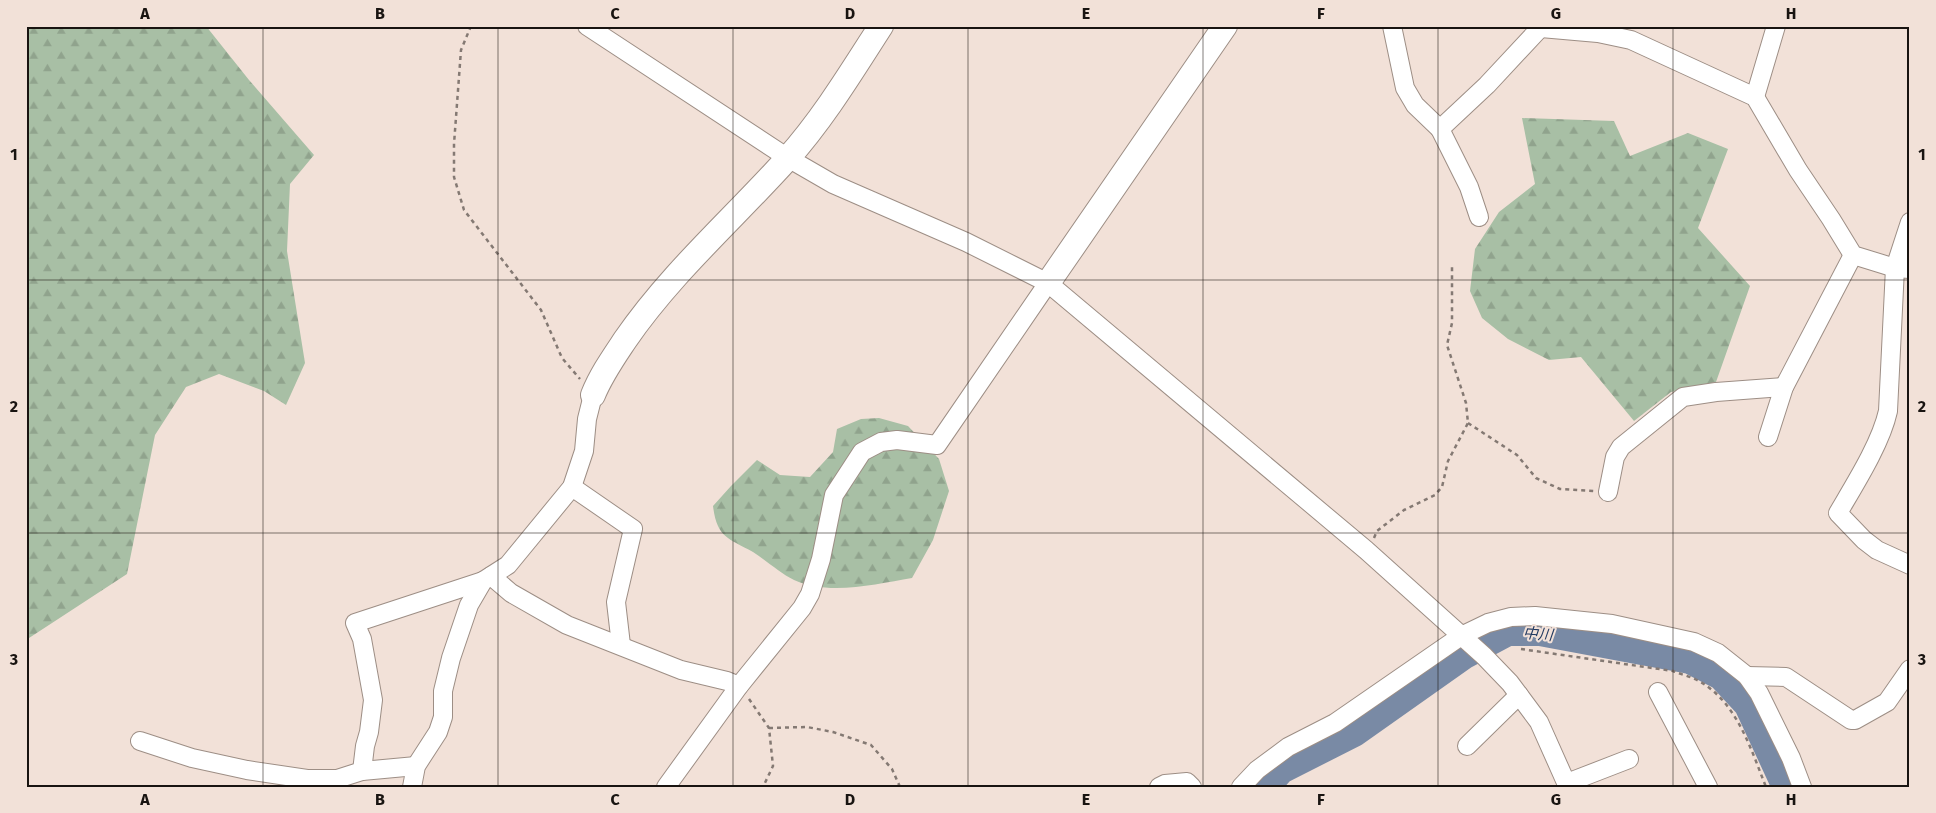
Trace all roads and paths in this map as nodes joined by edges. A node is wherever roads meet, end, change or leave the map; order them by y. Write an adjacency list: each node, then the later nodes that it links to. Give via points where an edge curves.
1 (471, 26): 18 (path, via 461,50 454,144 454,176 464,210 541,310 562,358)
2 (587, 26): 10 (street)
3 (881, 26): 10 (street, via 818,121)
4 (1225, 26): 16 (street)
5 (1392, 26): 9 (street, via 1405,88 1415,105)
6 (1776, 26): 8 (street)
7 (1542, 27): 8 (street, via 1631,40); 9 (street)
8 (1755, 97): 13 (street)
9 (1440, 129): 11 (street, via 1469,187)
10 (788, 158): 16 (street, via 833,184 966,242); 18 (street, via 642,316 600,377)
11 (1479, 216)
12 (1910, 222): 15 (street)
13 (1853, 255): 15 (street); 17 (street)
14 (1452, 266): 19 (path, via 1452,323 1447,344 1466,403)
15 (1902, 268): 24 (street, via 1886,423 1838,512 1877,550)
16 (1048, 283): 23 (street); 30 (street, via 937,445 897,440 881,442 862,452 834,495 810,594)
17 (1784, 386): 20 (street); 22 (street, via 1683,397 1621,447 1615,458)
18 (593, 395): 21 (street, via 584,451)
19 (1468, 423): 22 (path, via 1517,455 1536,478 1560,489); 23 (path, via 1448,461 1442,487 1435,495 1404,510 1377,531)
20 (1768, 437)
21 (572, 488): 25 (street, via 508,565); 27 (street, via 633,529 616,602)
22 (1608, 492)
23 (1366, 550): 26 (street)
24 (1910, 565)
25 (487, 579): 27 (street, via 567,625); 38 (street, via 469,605 451,658 438,732); 39 (street, via 355,624 362,639 373,700)
26 (1463, 638): 29 (street, via 1488,622 1511,616 1612,624 1694,642 1718,653); 32 (street); 37 (street, via 1335,723 1288,747)
27 (621, 646): 30 (street, via 680,670)
28 (1910, 669): 29 (street, via 1887,702 1855,720 1786,677)
29 (1747, 676): 50 (street, via 1770,713)
30 (739, 686): 33 (path); 42 (street)
31 (1658, 692): 49 (street)
32 (1519, 695): 35 (street); 40 (street, via 1539,722)
33 (769, 728): 43 (path, via 773,766); 44 (path, via 808,727 871,745 892,769)
34 (140, 741): 39 (street, via 192,758 307,779 337,780)
35 (1467, 746)
36 (1629, 759): 40 (street)
37 (1266, 763): 47 (street, via 1241,773); 48 (street)
38 (416, 766): 39 (street); 41 (street)
39 (362, 771)
40 (1568, 785)
41 (412, 787)
42 (666, 787)
43 (763, 787)
44 (900, 787)
45 (1160, 787): 46 (street, via 1187,782)
46 (1192, 787)
47 (1229, 787)
48 (1241, 787)
49 (1708, 787)
50 (1802, 787)

